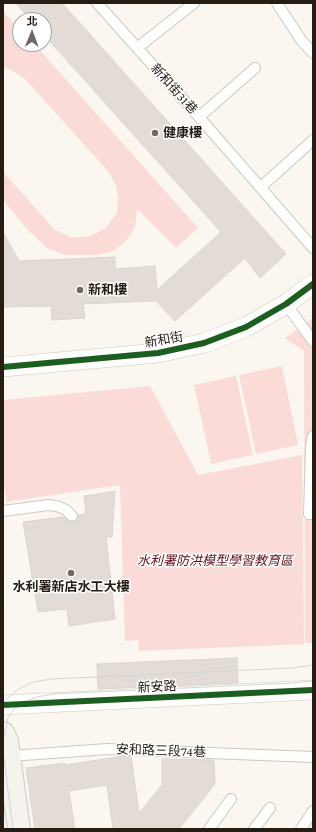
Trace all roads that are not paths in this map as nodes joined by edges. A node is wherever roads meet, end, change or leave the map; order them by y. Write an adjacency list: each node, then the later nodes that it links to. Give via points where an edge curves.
1 (97, 3): 4 (lane, 新和街31巷)
2 (194, 3): 4 (lane)
3 (276, 3): 5 (lane)
4 (137, 48): 7 (lane, 新和街31巷)
5 (313, 53)
6 (255, 68): 7 (lane)
7 (199, 117): 9 (lane, 新和街31巷)
8 (313, 140): 9 (lane)
9 (260, 187): 10 (lane, 新和街31巷)
10 (313, 248)
11 (313, 284): 12 (street, 新和街)
12 (286, 304): 13 (lane); 14 (street, 新和街, via 246,327 204,343 158,353)
13 (313, 341)
14 (3, 367)
15 (313, 436): 17 (lane, via 309,514)
16 (3, 511): 18 (lane, via 48,505 62,508)
17 (313, 514)
18 (72, 516)
19 (313, 690): 20 (street, 新安路)
20 (3, 705)
21 (3, 733): 22 (main road)
22 (10, 756): 23 (lane, 安和路三段74巷, via 107,749); 27 (main road)
23 (313, 757)
24 (231, 799): 28 (lane)
25 (270, 808): 29 (lane)
26 (313, 811): 30 (lane)
27 (19, 829)
28 (209, 829)
29 (254, 829)
30 (301, 829)

